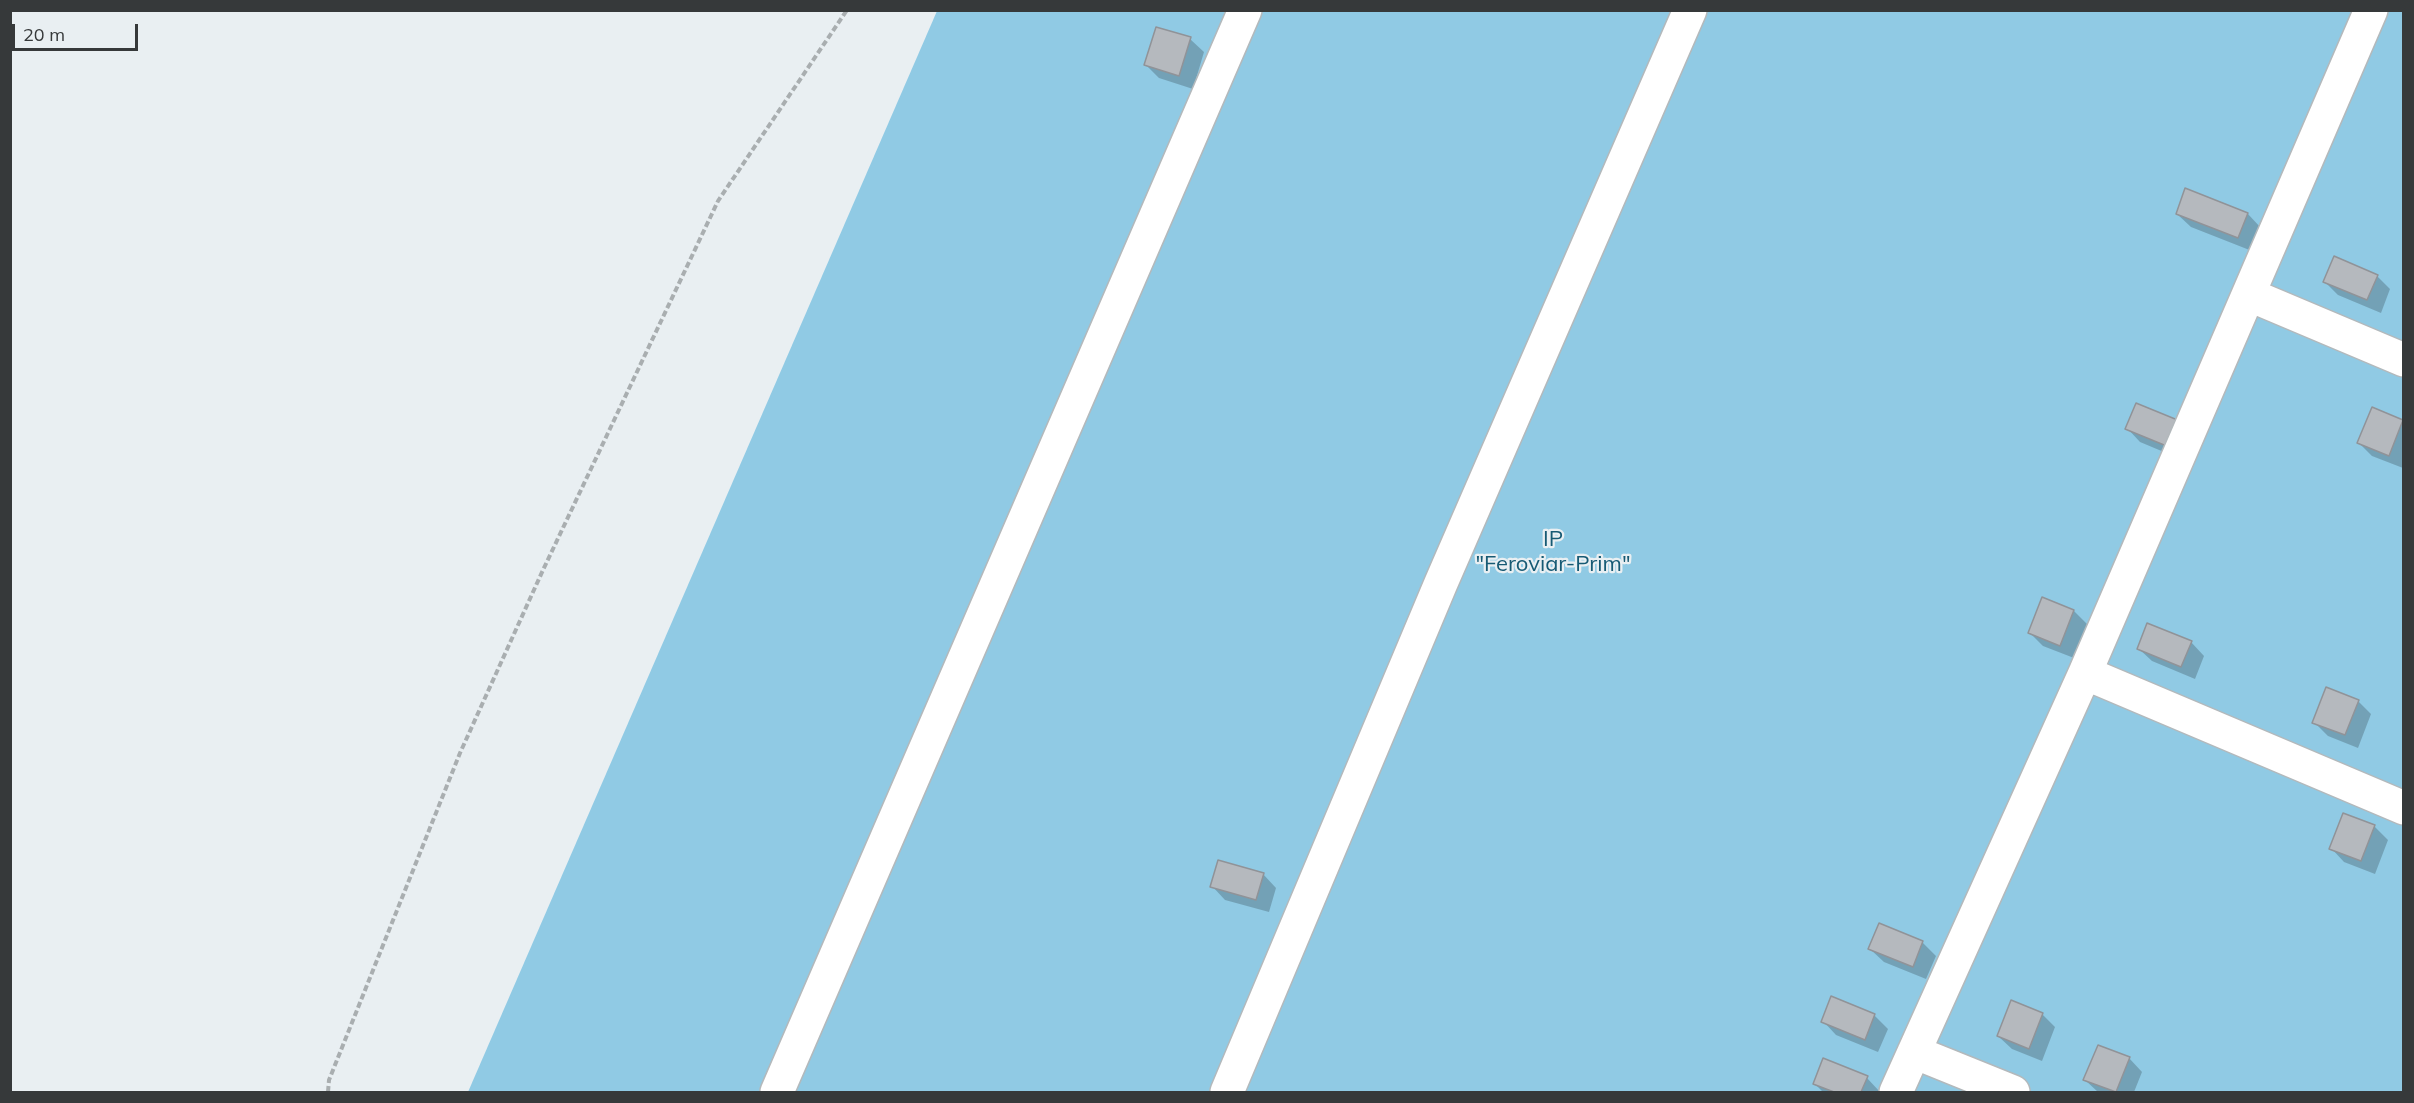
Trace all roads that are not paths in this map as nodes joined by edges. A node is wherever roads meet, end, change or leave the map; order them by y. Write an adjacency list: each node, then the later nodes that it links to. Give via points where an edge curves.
1 (1245, 10): 9 (street)
2 (1690, 10): 10 (street)
3 (2371, 10): 4 (street)
4 (2250, 295): 5 (street); 6 (street)
5 (2403, 360)
6 (2085, 673): 7 (street); 8 (street)
7 (2403, 808)
8 (1914, 1052): 11 (street); 12 (street)
9 (777, 1092)
10 (1227, 1092)
11 (1896, 1092)
12 (2013, 1092)

